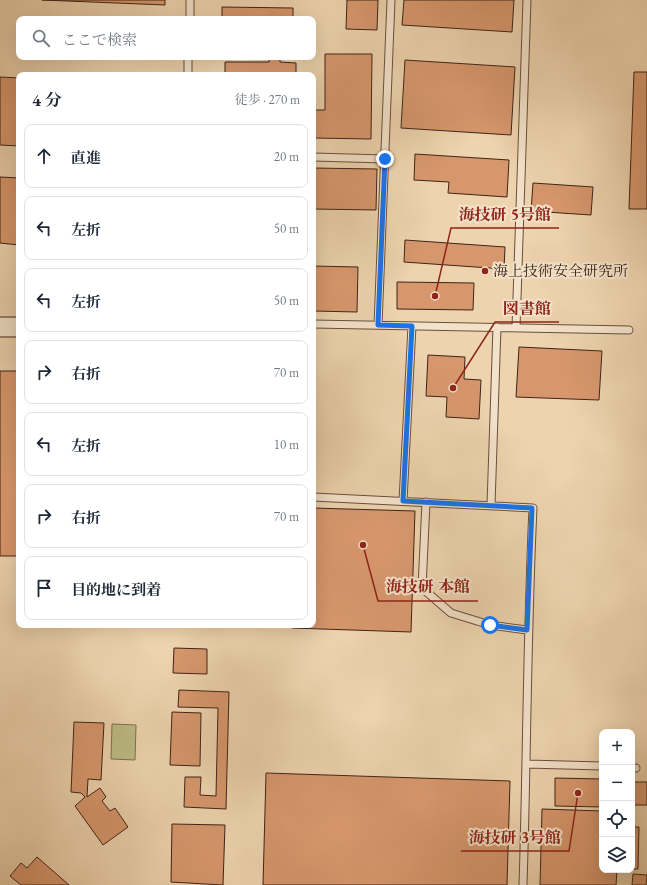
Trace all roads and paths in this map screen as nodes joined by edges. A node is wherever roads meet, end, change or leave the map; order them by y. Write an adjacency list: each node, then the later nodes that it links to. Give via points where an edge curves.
1 (190, 0): 4 (lane)
2 (391, 0): 8 (lane)
3 (526, 0): 15 (lane)
4 (190, 16)
5 (188, 60): 6 (lane)
6 (188, 72)
7 (316, 157): 8 (lane)
8 (385, 159): 10 (lane)
9 (316, 324): 10 (lane)
10 (378, 325): 11 (lane)
11 (412, 326): 14 (lane); 18 (lane)
12 (0, 327): 13 (street)
13 (16, 327)
14 (497, 327): 15 (lane); 20 (lane)
15 (516, 328): 16 (lane)
16 (629, 330)
17 (316, 497): 18 (lane)
18 (403, 501): 19 (lane)
19 (426, 502): 20 (lane); 21 (lane, via 422,588 451,613 490,625)
20 (491, 505): 21 (lane, via 532,508)
21 (527, 630): 22 (lane)
22 (527, 764): 23 (lane); 24 (lane)
23 (599, 766)
24 (523, 885)

